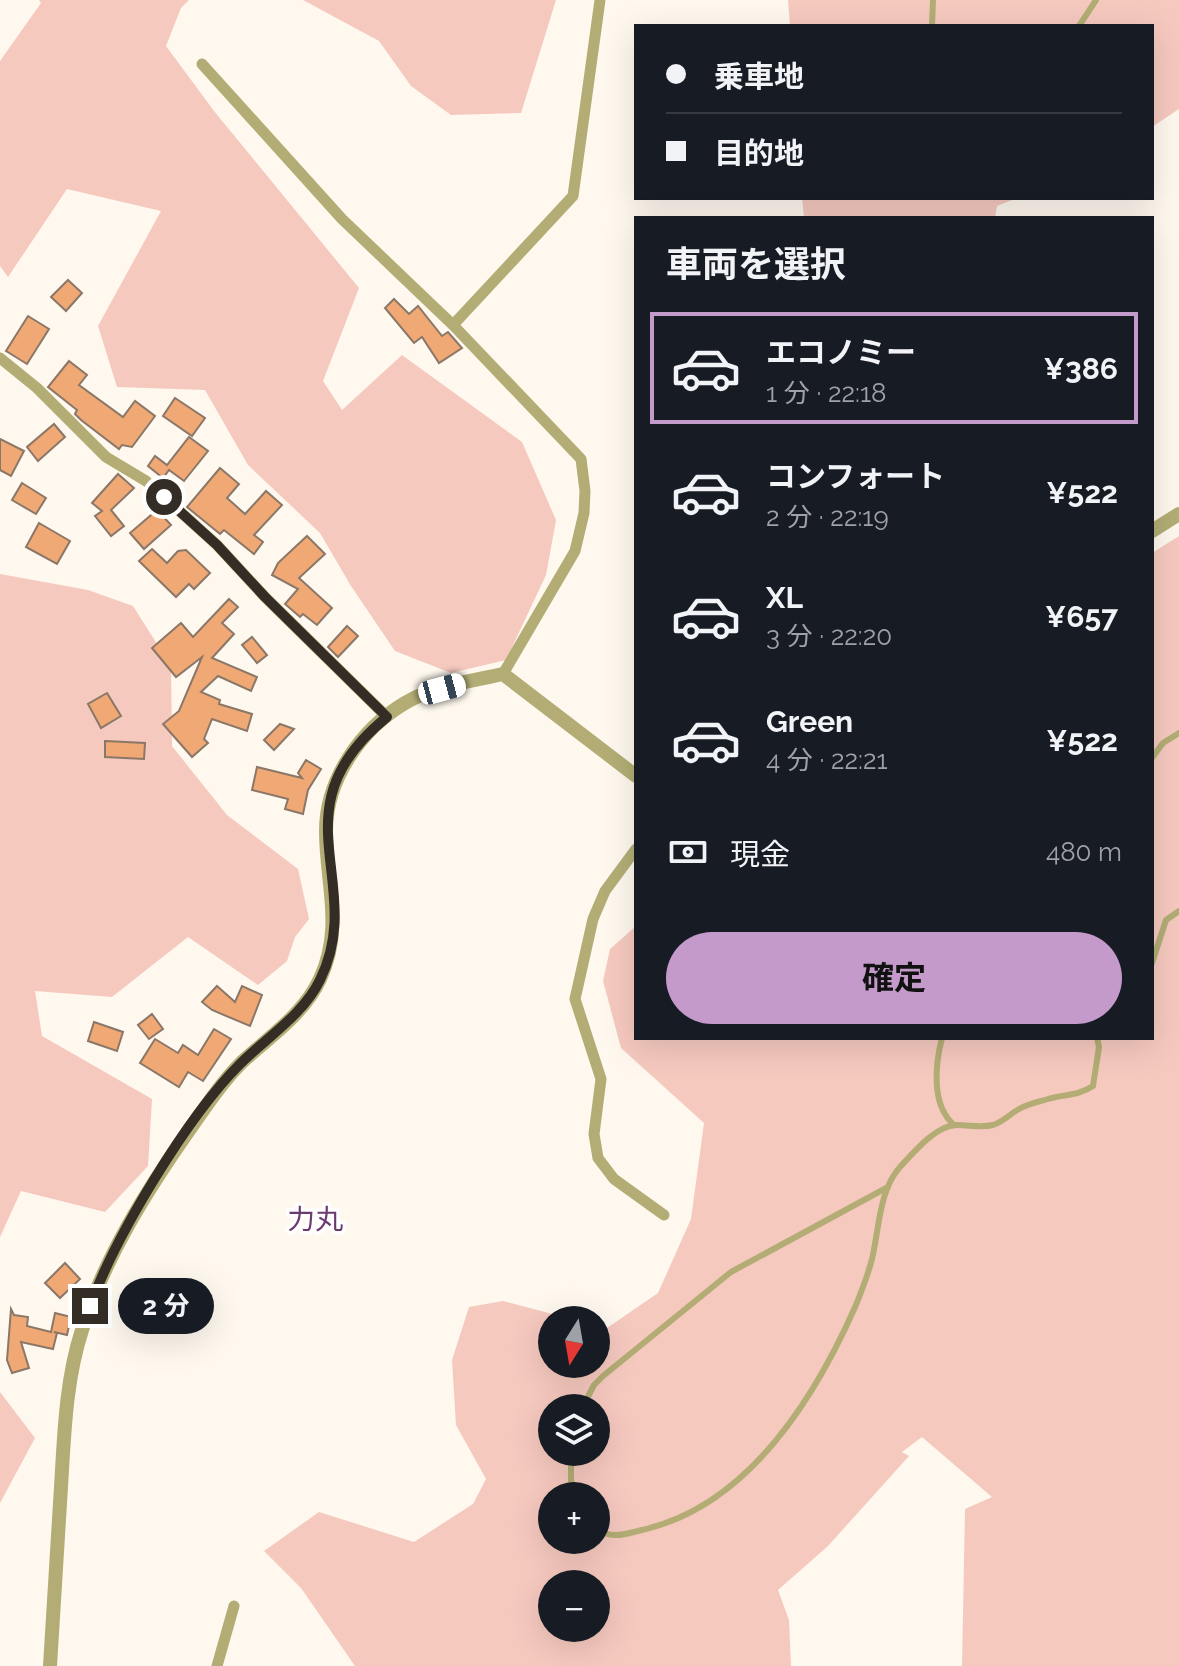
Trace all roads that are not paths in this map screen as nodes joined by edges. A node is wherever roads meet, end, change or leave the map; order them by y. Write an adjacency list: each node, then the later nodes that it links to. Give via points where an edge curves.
1 (600, 0): 7 (street, via 573,196)
2 (933, 0): 4 (lane)
3 (1096, 0): 5 (lane)
4 (932, 24)
5 (1080, 24)
6 (202, 64): 7 (street, via 342,219)
7 (453, 325): 11 (street, via 581,459 584,513 575,551)
8 (0, 358): 12 (street, via 106,457 146,481 217,545)
9 (1179, 514): 10 (street)
10 (1154, 530)
11 (503, 674): 12 (street, via 406,702); 15 (street)
12 (387, 717): 27 (street, via 351,753 331,792 326,831 335,931 320,980 300,1008 213,1095 171,1155 100,1279 81,1332 63,1445)
13 (1179, 733): 14 (lane)
14 (1154, 755)
15 (634, 774)
16 (634, 852): 23 (street, via 605,891 593,919 575,999 601,1079 594,1134 598,1158 614,1179)
17 (1179, 911): 18 (lane, via 1166,920)
18 (1154, 957)
19 (942, 1040): 21 (lane, via 936,1064 939,1102)
20 (1097, 1040): 21 (lane, via 1093,1086 1080,1094 1021,1107 997,1124)
21 (954, 1125): 22 (lane, via 941,1128 898,1169)
22 (888, 1187): 24 (lane, via 731,1272 603,1376); 25 (lane, via 866,1281 846,1327 804,1402 771,1445 729,1486 688,1515 666,1525)
23 (664, 1215)
24 (589, 1394)
25 (610, 1534)
26 (234, 1606): 28 (street)
27 (50, 1666)
28 (217, 1666)

